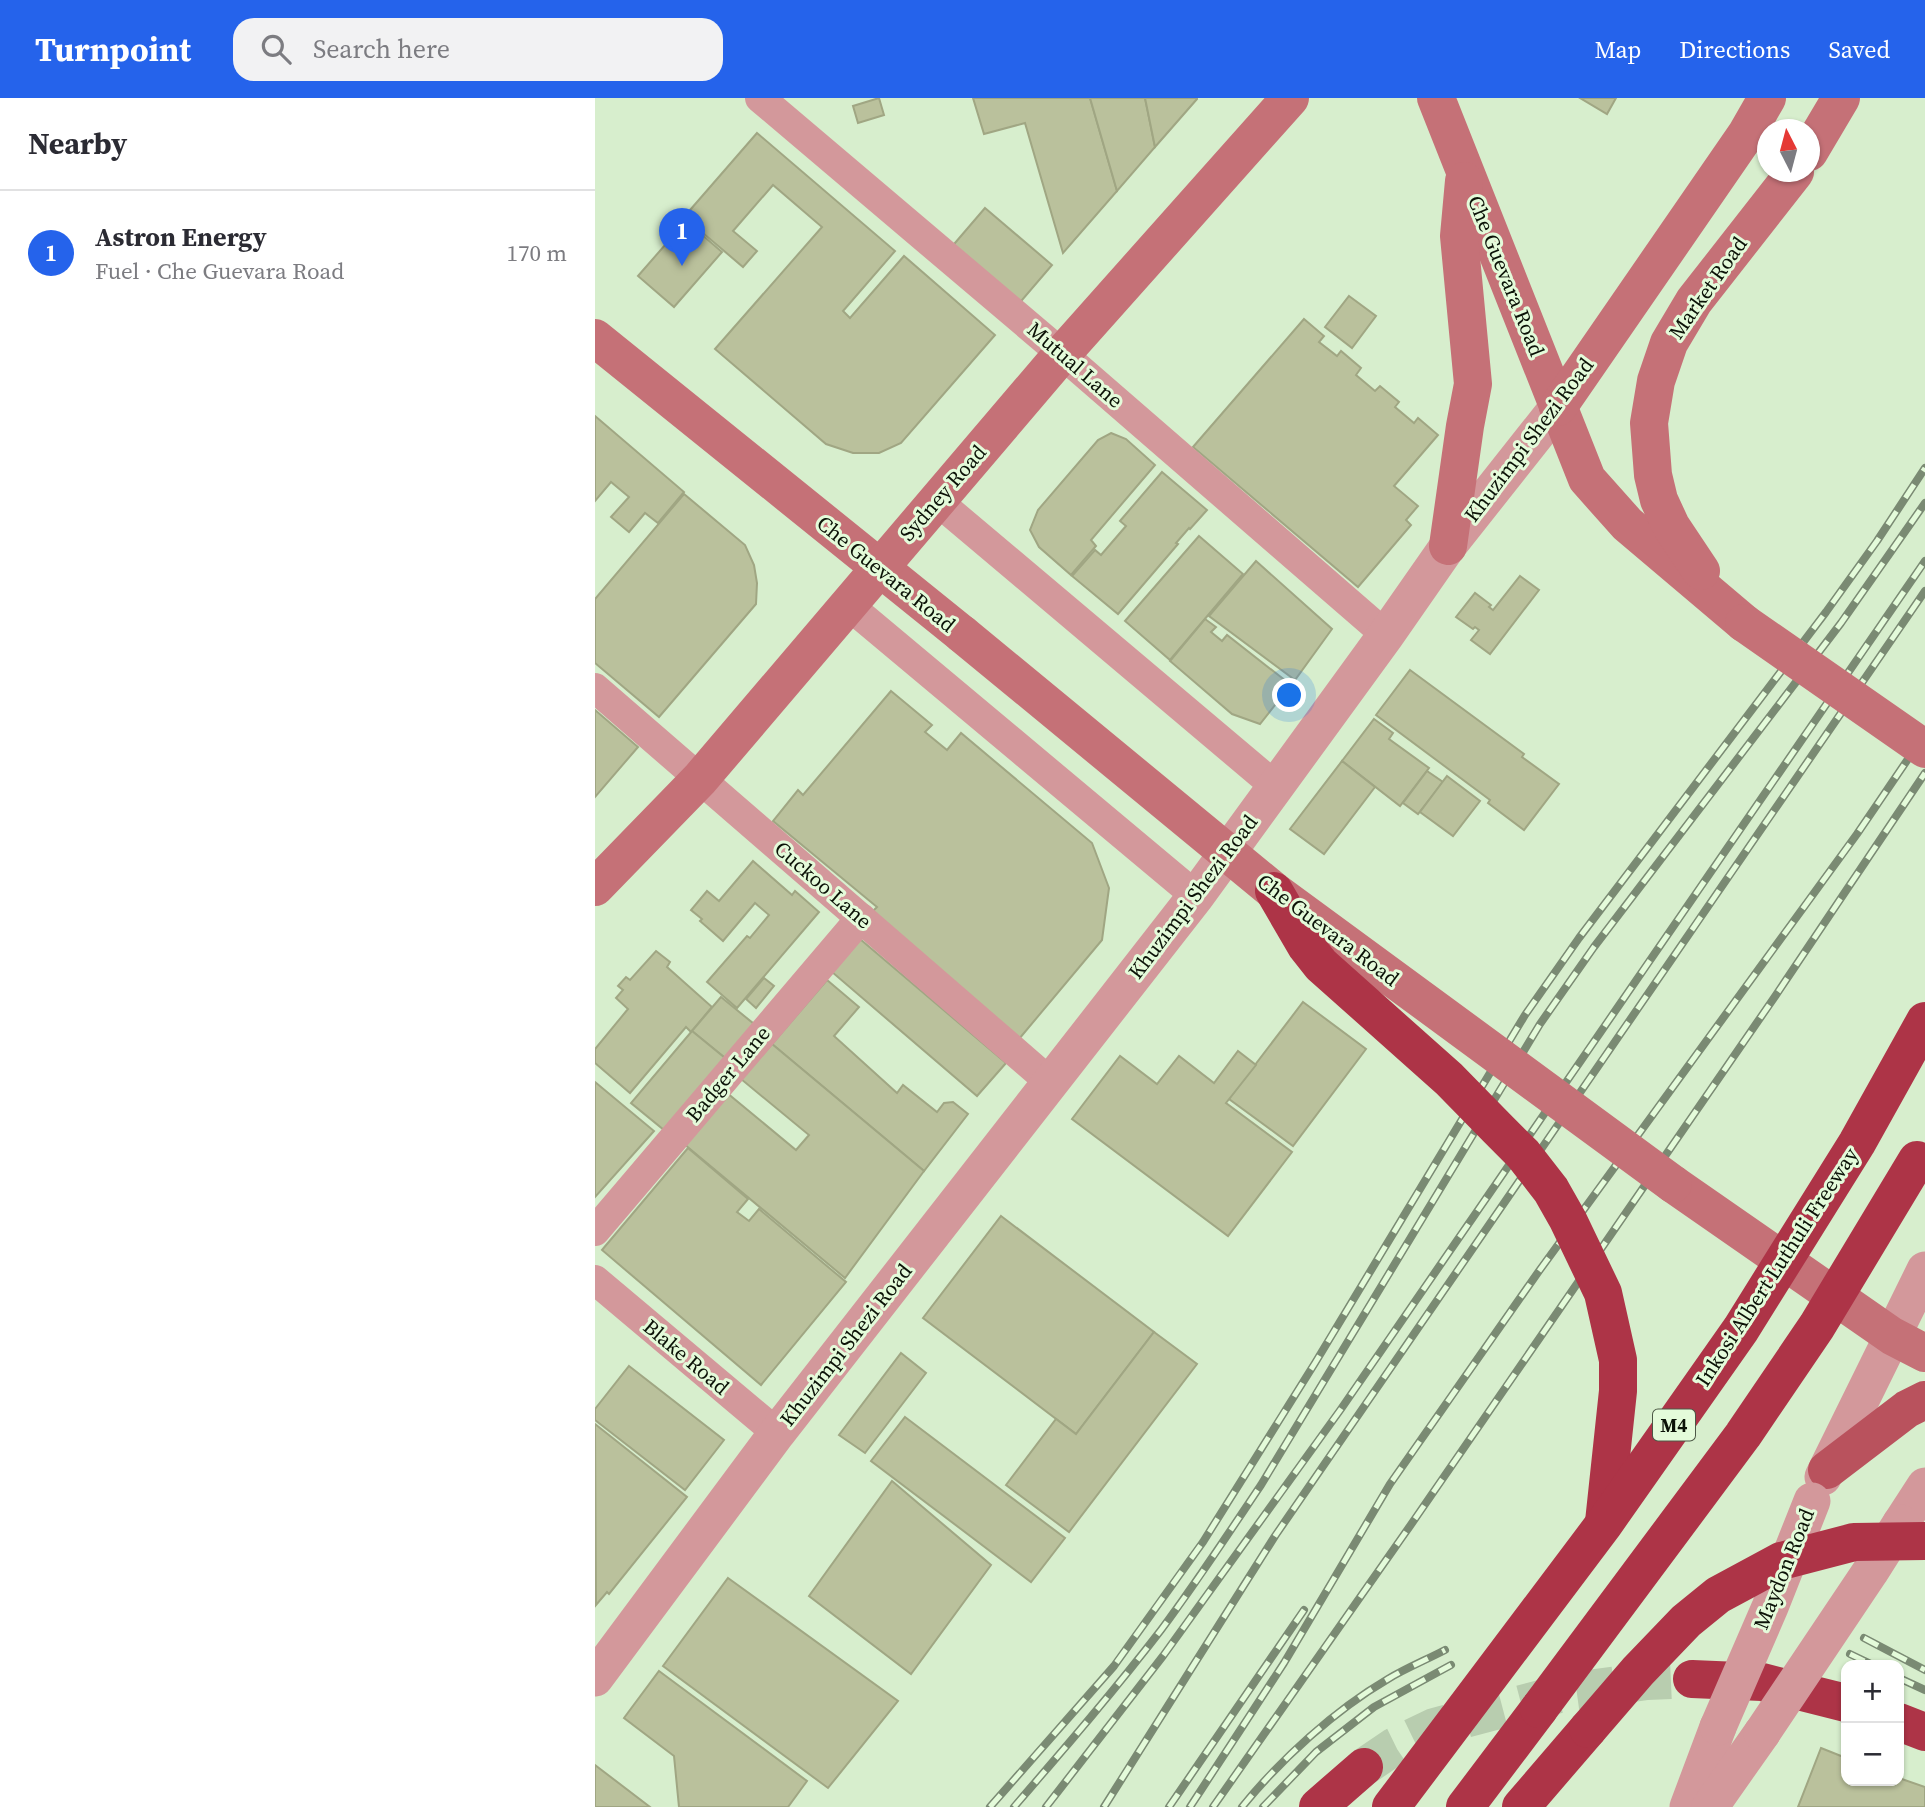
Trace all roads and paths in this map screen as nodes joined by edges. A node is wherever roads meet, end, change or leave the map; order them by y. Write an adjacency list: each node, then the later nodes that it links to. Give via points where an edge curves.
1 (760, 98): 10 (street, Mutual Lane)
2 (1767, 98): 11 (main road, Khuzimpi Shezi Road)
3 (1841, 98): 6 (main road)
4 (1438, 99): 7 (main road, Che Guevara Road)
5 (1280, 104): 10 (main road, Sydney Road)
6 (1820, 133)
7 (1464, 172): 11 (main road, Che Guevara Road); 13 (main road, via 1459,236 1473,384)
8 (1787, 182): 16 (main road, Market Road, via 1694,301 1669,343 1656,381 1649,424 1653,475 1671,526)
9 (595, 338): 14 (main road, Che Guevara Road)
10 (1062, 354): 12 (main road, Sydney Road); 17 (street, Mutual Lane)
11 (1558, 407): 13 (street, Khuzimpi Shezi Road); 16 (main road, Che Guevara Road, via 1587,479 1627,524)
12 (936, 500): 14 (main road, Sydney Road); 21 (street)
13 (1448, 546): 17 (street, Khuzimpi Shezi Road)
14 (877, 568): 15 (main road, Sydney Road); 23 (main road, Che Guevara Road, bridge)
15 (847, 604): 20 (main road, Sydney Road); 24 (street)
16 (1734, 616): 19 (main road, Che Guevara Road, bridge)
17 (1386, 635): 21 (street, Khuzimpi Shezi Road)
18 (595, 688): 20 (street, Cuckoo Lane)
19 (1925, 749)
20 (700, 779): 22 (main road, Sydney Road); 25 (street, Cuckoo Lane)
21 (1275, 786): 24 (street, Khuzimpi Shezi Road)
22 (595, 887)
23 (1274, 891): 32 (main road, Che Guevara Road, bridge, via 1673,1184); 38 (highway, bridge, via 1321,965 1449,1079 1523,1154 1568,1220 1603,1293 1618,1360)
24 (1196, 896): 27 (street, Khuzimpi Shezi Road)
25 (861, 918): 27 (street, Cuckoo Lane); 29 (street, Badger Lane)
26 (1925, 1021): 38 (highway, Inkosi Albert Luthuli Freeway / M4, bridge, via 1857,1143 1741,1329)
27 (1051, 1083): 35 (street, Khuzimpi Shezi Road)
28 (1922, 1151): 49 (highway, bridge, via 1817,1326 1743,1435)
29 (595, 1231)
30 (1925, 1270): 32 (street, Maydon Road)
31 (595, 1280): 35 (street, Blake Road)
32 (1892, 1336): 33 (main road, Che Guevara Road); 36 (street, Maydon Road)
33 (1925, 1353)
34 (1925, 1400): 36 (main road, via 1907,1409)
35 (777, 1433): 41 (street, Khuzimpi Shezi Road)
36 (1819, 1485): 51 (street, Maydon Road, bridge)
37 (1925, 1486): 39 (street)
38 (1604, 1524): 48 (highway, Inkosi Albert Luthuli Freeway / M4, bridge)
39 (1917, 1533): 40 (main road); 50 (highway, bridge, via 1854,1542 1781,1561 1718,1595 1638,1671)
40 (1870, 1572): 52 (street, bridge)
41 (595, 1678)
42 (1692, 1679): 43 (highway, via 1762,1682)
43 (1841, 1702)
44 (1904, 1725): 45 (highway)
45 (1925, 1732)
46 (1364, 1768): 47 (highway)
47 (1318, 1807)
48 (1391, 1807)
49 (1465, 1807)
50 (1521, 1807)
51 (1688, 1807)
52 (1710, 1807)

